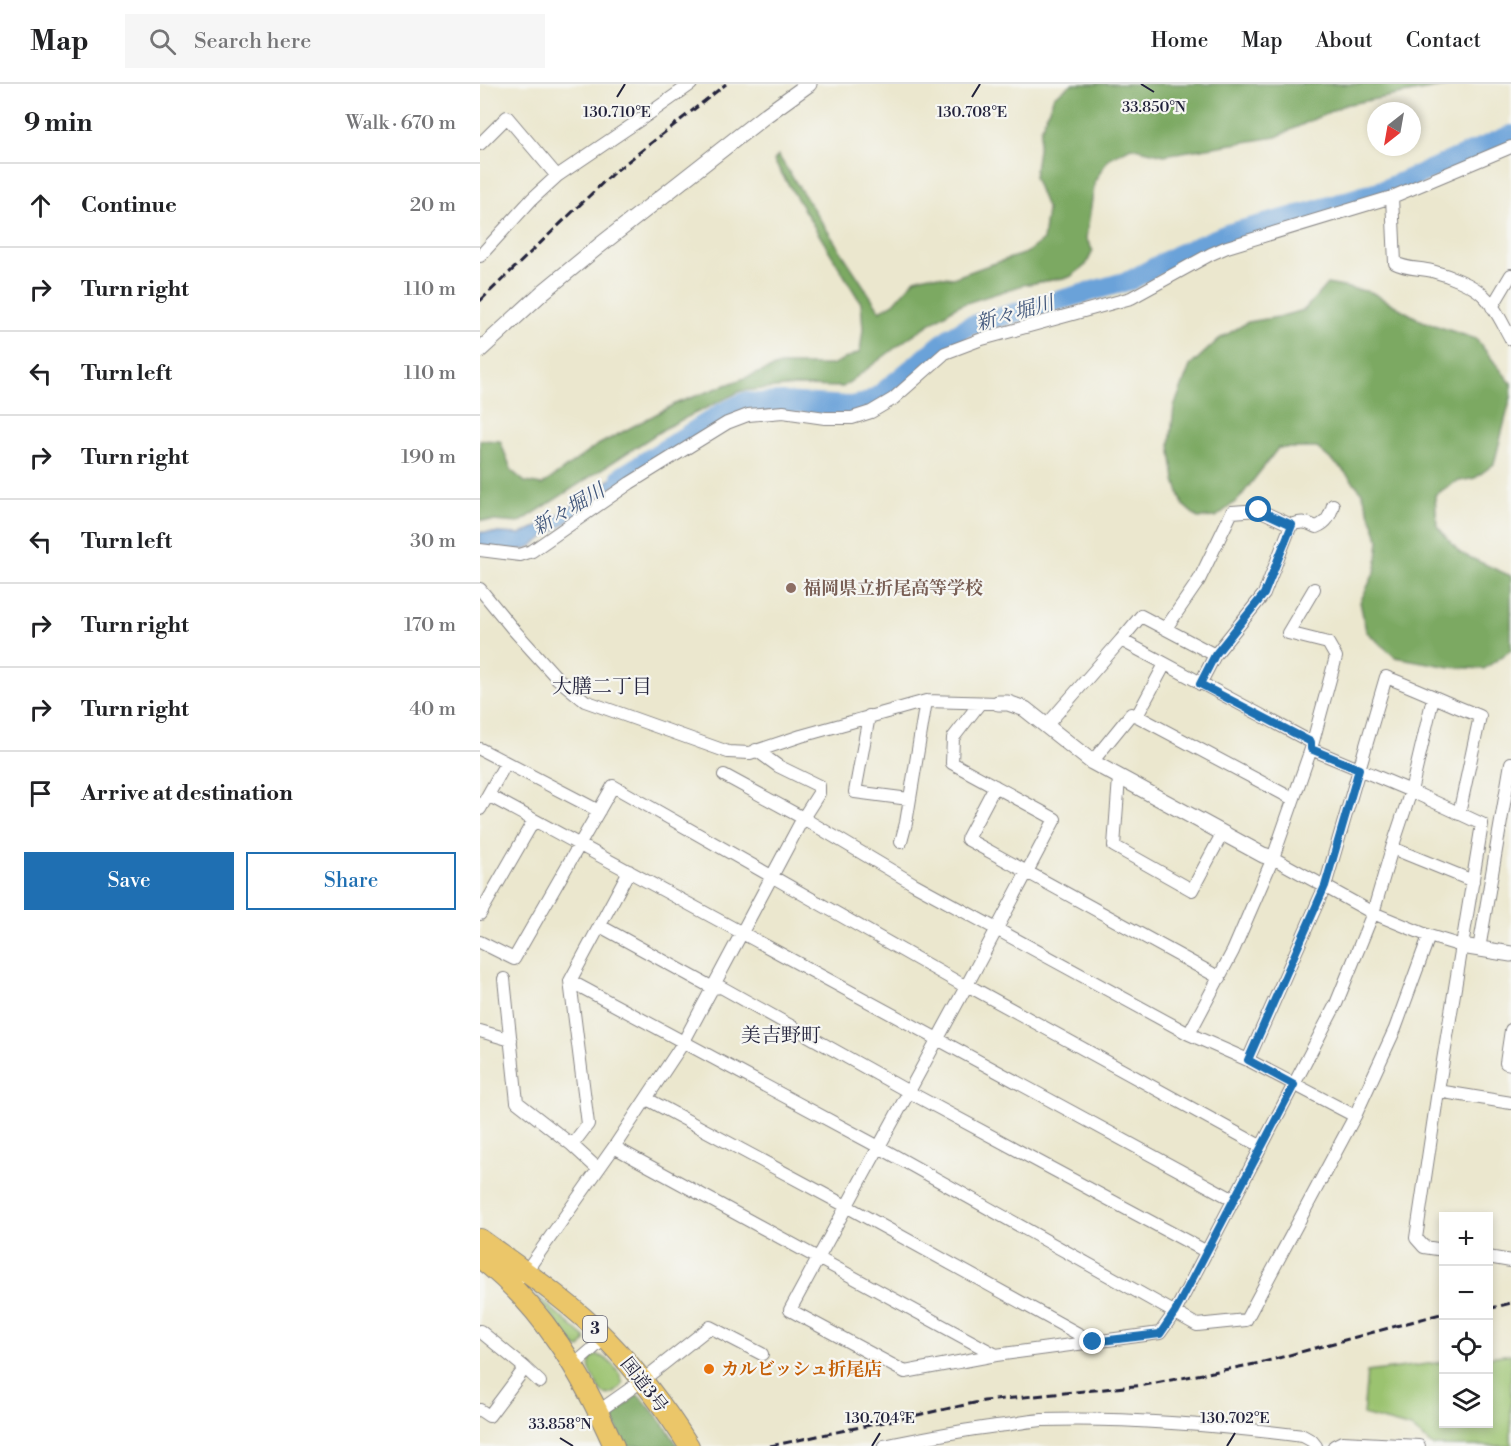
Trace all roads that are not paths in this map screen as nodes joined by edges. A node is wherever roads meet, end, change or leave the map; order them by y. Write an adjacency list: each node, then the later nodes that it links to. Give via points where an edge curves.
1 (691, 84): 5 (street)
2 (809, 84): 12 (street, via 599,246)
3 (480, 144): 5 (street, via 507,117)
4 (1511, 147): 6 (street)
5 (557, 176): 7 (street)
6 (1392, 196): 10 (street, via 1395,263 1432,271 1471,286); 15 (street, via 1227,247 1131,298 945,353 893,399 871,412 852,418 783,412 748,415 727,423 630,483 532,551 520,555)
7 (480, 256)
8 (1511, 276): 9 (street)
9 (1505, 299): 10 (street)
10 (1492, 307): 11 (street)
11 (1511, 339)
12 (480, 350)
13 (1333, 505): 14 (street, via 1323,524 1316,527 1300,521)
14 (1292, 525): 18 (street, via 1259,510 1232,512 1199,580); 20 (street, via 1264,594)
15 (480, 550)
16 (480, 589): 32 (street, via 557,678 585,701 728,752)
17 (1314, 589): 30 (street, via 1288,633 1328,643 1336,657)
18 (1166, 628): 19 (street, via 1142,616); 20 (street)
19 (1121, 640): 21 (street); 29 (street)
20 (1215, 655): 22 (street)
21 (1164, 664): 22 (street); 28 (street)
22 (1200, 684): 30 (street)
23 (1433, 698): 36 (street, via 1386,677); 40 (street); 46 (street, via 1480,716)
24 (926, 701): 25 (street); 27 (street); 42 (street)
25 (980, 703): 26 (street); 39 (street, via 953,738 952,763)
26 (998, 703): 29 (street, via 1025,709)
27 (869, 716): 32 (street); 42 (street, via 855,792)
28 (1137, 716): 33 (street, via 1131,714); 43 (street)
29 (1046, 726): 33 (street)
30 (1311, 746): 36 (street); 43 (street)
31 (480, 749): 34 (street)
32 (756, 750): 47 (street, via 819,786 819,793)
33 (1092, 762): 38 (street)
34 (506, 763): 41 (street); 45 (street)
35 (1511, 764): 67 (street)
36 (1359, 769): 40 (street); 58 (street)
37 (724, 775): 47 (street)
38 (1119, 778): 49 (street); 49 (street, via 1114,846 1192,890)
39 (995, 786): 55 (street, via 1055,819); 55 (street, via 967,839)
40 (1411, 791): 46 (street); 52 (street)
41 (488, 795): 44 (street); 48 (street)
42 (909, 799): 50 (street)
43 (1293, 799): 53 (street)
44 (480, 809)
45 (598, 811): 51 (street); 56 (street, via 613,786)
46 (1459, 814): 57 (street, via 1482,824)
47 (803, 818): 56 (street); 62 (street)
48 (534, 819): 51 (street); 60 (street)
49 (1222, 834): 53 (street)
50 (901, 842)
51 (580, 845): 54 (street); 65 (street, via 514,959)
52 (1392, 848): 57 (street); 59 (street)
53 (1273, 858): 58 (street); 69 (street)
54 (629, 871): 61 (street); 63 (street)
55 (1027, 872): 62 (street); 69 (street)
56 (771, 877): 63 (street); 72 (street)
57 (1473, 880): 66 (street)
58 (1325, 886): 59 (street); 80 (street)
59 (1373, 913): 64 (street); 82 (street, via 1336,1004)
60 (480, 914)
61 (600, 926): 71 (street); 73 (street)
62 (997, 930): 72 (street); 76 (street)
63 (742, 933): 73 (street); 77 (street)
64 (1429, 936): 66 (street); 87 (street, via 1395,1029)
65 (480, 942)
66 (1462, 946): 67 (street); 83 (street)
67 (1479, 949): 68 (street)
68 (1511, 954)
69 (1220, 978): 76 (street)
70 (504, 980): 78 (street)
71 (570, 981): 79 (street); 88 (street, via 588,1124)
72 (967, 986): 77 (street); 91 (street)
73 (713, 988): 79 (street); 84 (street, via 721,987)
74 (1511, 1030): 81 (street, via 1506,1063)
75 (480, 1031): 78 (street)
76 (1189, 1034): 80 (street)
77 (938, 1039): 84 (street); 93 (street)
78 (511, 1040): 88 (street, via 517,1102)
79 (683, 1043): 85 (street); 90 (street)
80 (1248, 1060): 82 (street)
81 (1511, 1064)
82 (1294, 1085): 87 (street); 91 (street)
83 (1438, 1090): 86 (street); 96 (street, via 1416,1238 1424,1247)
84 (909, 1092): 90 (street); 97 (street)
85 (647, 1099): 89 (street); 94 (street)
86 (1511, 1103)
87 (1355, 1116): 103 (street, via 1246,1320 1197,1325)
88 (572, 1145): 92 (street)
89 (614, 1147): 92 (street); 99 (street)
90 (879, 1147): 94 (street); 103 (street)
91 (1262, 1147): 93 (street)
92 (598, 1169): 102 (street)
93 (1234, 1200): 97 (street)
94 (846, 1206): 99 (street); 106 (street)
95 (480, 1239): 102 (highway, 国道3号 / 3)
96 (1439, 1249)
97 (1207, 1252): 103 (street)
98 (480, 1258): 102 (highway, 国道3号 / 3)
99 (818, 1258): 108 (street); 108 (street, via 790,1310 905,1372)
100 (1493, 1258): 101 (street)
101 (1511, 1261)
102 (520, 1280): 105 (highway, 国道3号 / 3, via 563,1301); 109 (highway, 国道3号 / 3, via 541,1319)
103 (1175, 1312): 106 (street, via 1160,1334)
104 (480, 1331): 110 (street)
105 (605, 1338): 109 (street); 111 (highway, 国道3号 / 3)
106 (1093, 1342): 108 (street)
107 (762, 1354): 111 (street, via 710,1326)
108 (996, 1355)
109 (574, 1365): 114 (highway, 国道3号 / 3)
110 (525, 1368): 112 (street); 113 (street, via 489,1416)
111 (643, 1380): 114 (street); 115 (highway, 国道3号 / 3)
112 (540, 1382)
113 (480, 1410)
114 (599, 1411): 116 (highway, 国道3号 / 3)
115 (688, 1445)
116 (614, 1446)
117 (884, 1446): 118 (street, via 991,1426 1041,1420 1092,1420 1241,1428 1303,1436)
118 (1316, 1446)
119 (1334, 1446): 120 (street, via 1342,1442)
120 (1419, 1446)

